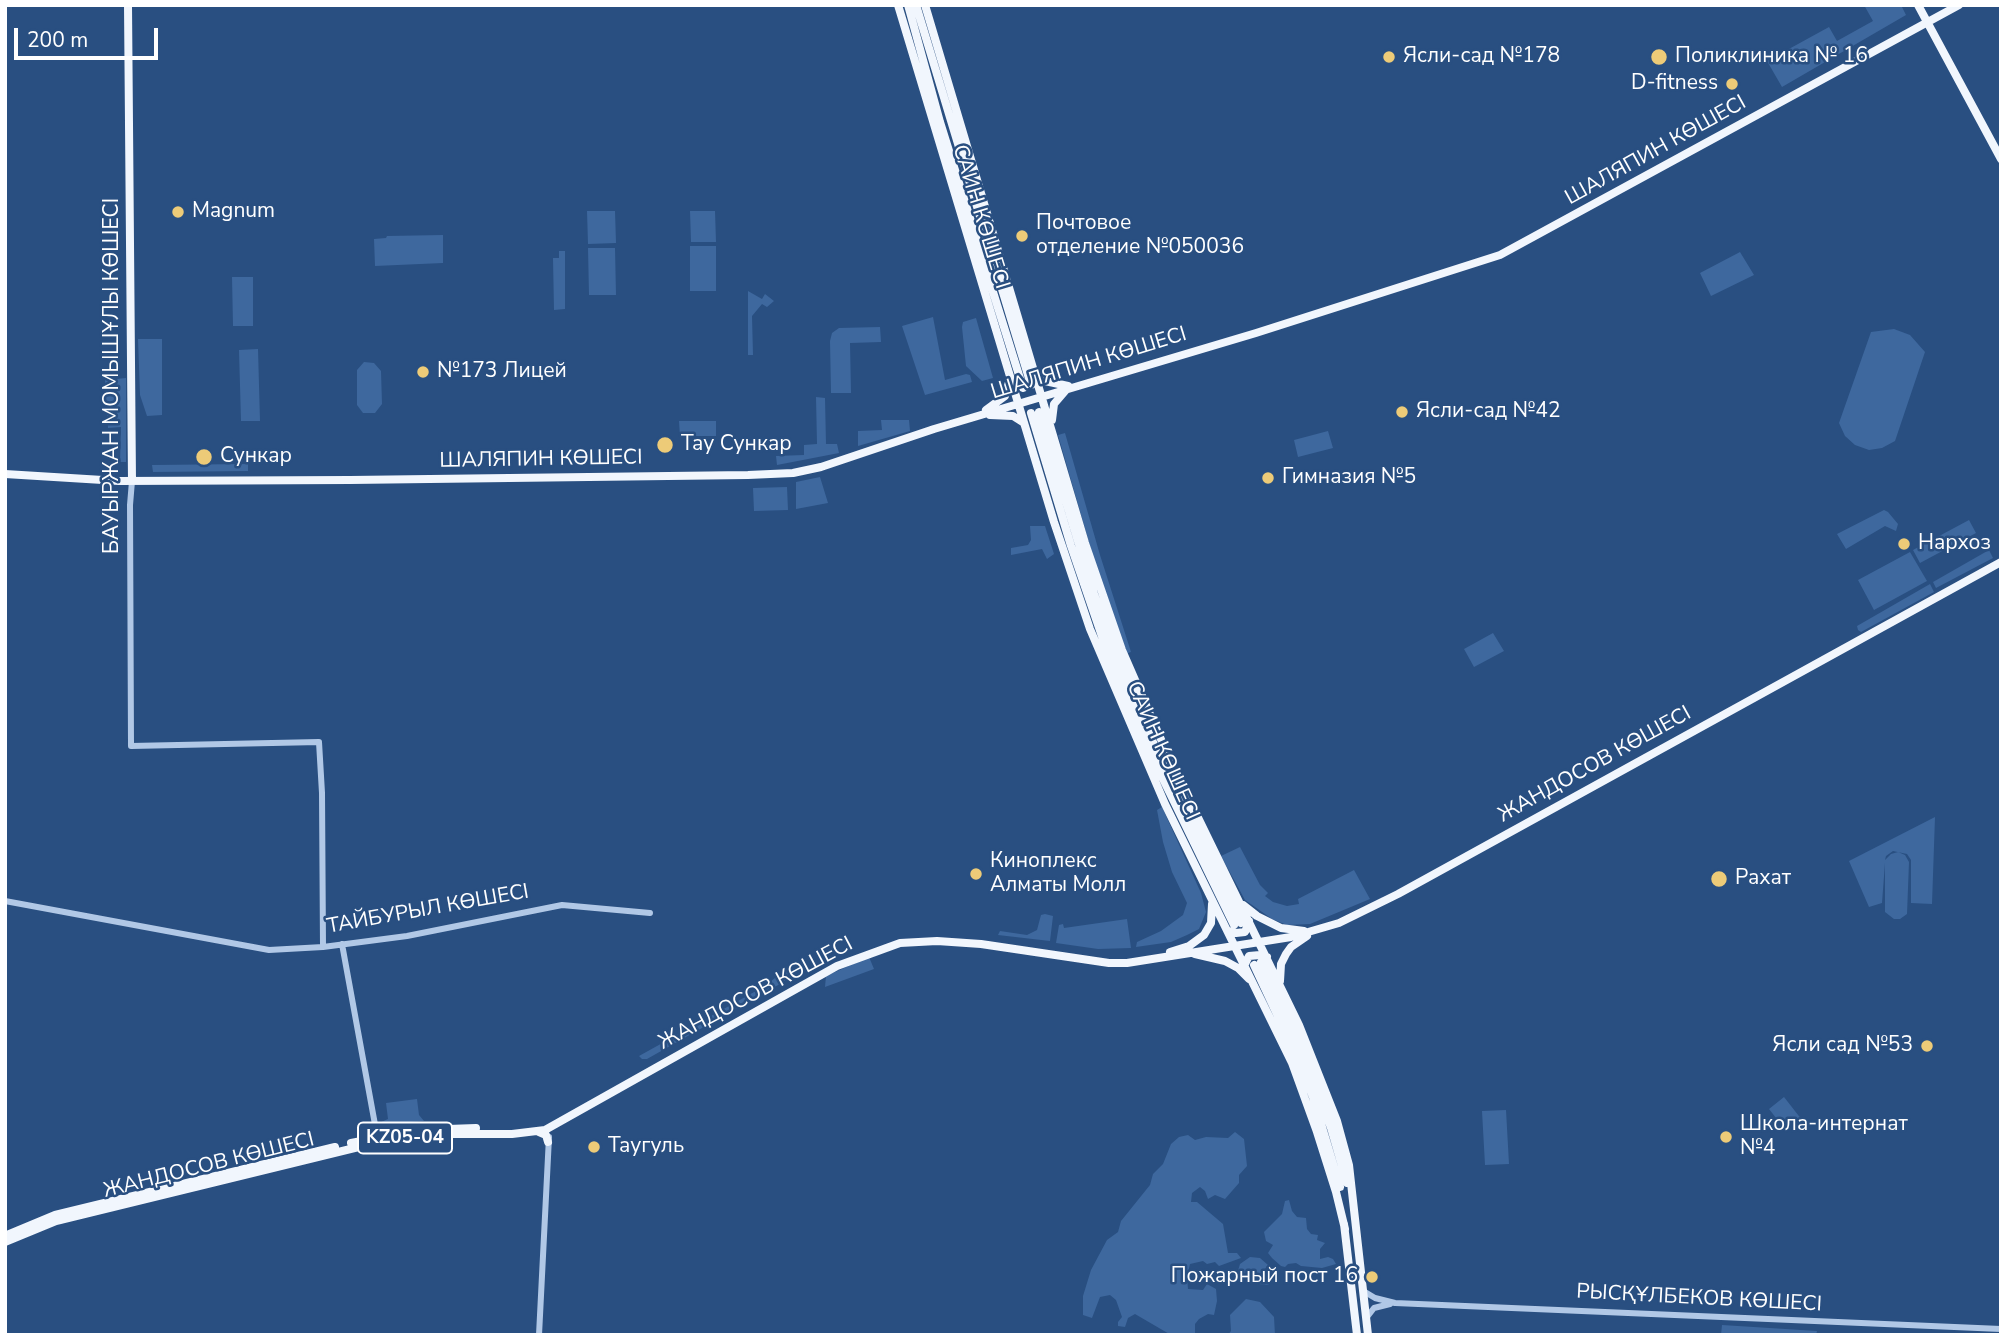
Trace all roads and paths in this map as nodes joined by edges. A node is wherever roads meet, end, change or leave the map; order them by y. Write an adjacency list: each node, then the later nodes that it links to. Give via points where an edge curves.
1 (128, 5): 26 (main road, БАУЫРЖАН МОМЫШҰЛЫ КӨШЕСІ)
2 (898, 5): 11 (main road, САИН КӨШЕСІ)
3 (908, 5): 9 (main road, САИН КӨШЕСІ)
4 (916, 5): 9 (main road, САИН КӨШЕСІ)
5 (925, 5): 10 (main road, САИН КӨШЕСІ)
6 (1918, 5): 8 (main road)
7 (1959, 5): 8 (main road, ШАЛЯПИН КӨШЕСІ)
8 (1927, 22): 14 (main road); 19 (main road, ШАЛЯПИН КӨШЕСІ, via 1508,252)
9 (929, 66): 10 (main road); 11 (main road); 15 (main road, САИН КӨШЕСІ); 16 (main road, САИН КӨШЕСІ)
10 (956, 113): 13 (main road, САИН КӨШЕСІ)
11 (931, 119): 12 (main road, САИН КӨШЕСІ)
12 (938, 142): 15 (main road); 17 (main road, САИН КӨШЕСІ)
13 (968, 151): 16 (main road); 18 (main road, САИН КӨШЕСІ)
14 (2001, 159)
15 (960, 184): 20 (main road, САИН КӨШЕСІ)
16 (972, 197): 20 (main road, САИН КӨШЕСІ)
17 (1009, 372): 21 (main road, САИН КӨШЕСІ); 23 (main road, via 1005,396)
18 (1036, 375): 19 (main road, via 1045,382); 20 (main road, САИН КӨШЕСІ)
19 (1071, 387): 20 (main road, ШАЛЯПИН КӨШЕСІ); 24 (main road, via 1052,409)
20 (1034, 389): 21 (main road, ШАЛЯПИН КӨШЕСІ); 22 (main road, САИН КӨШЕСІ)
21 (1017, 399): 22 (main road, САИН КӨШЕСІ); 23 (main road, ШАЛЯПИН КӨШЕСІ)
22 (1032, 414): 23 (main road); 24 (main road, САИН КӨШЕСІ); 28 (main road, САИН КӨШЕСІ); 29 (main road, САИН КӨШЕСІ); 31 (main road, САИН КӨШЕСІ, via 1054,522)
23 (980, 415): 26 (main road, ШАЛЯПИН КӨШЕСІ, via 793,473)
24 (1054, 434): 30 (main road, САИН КӨШЕСІ)
25 (5, 474): 26 (main road, ШАЛЯПИН КӨШЕСІ)
26 (132, 481): 44 (street, БАУЫРЖАН МОМЫШҰЛЫ КӨШЕСІ, via 131,746 319,742)
27 (2001, 562): 40 (main road, ЖАНДОСОВ КӨШЕСІ, via 1358,914)
28 (1103, 617): 30 (main road); 34 (main road, САИН КӨШЕСІ)
29 (1098, 625): 31 (main road); 34 (main road, САИН КӨШЕСІ)
30 (1122, 650): 33 (main road, САИН КӨШЕСІ)
31 (1105, 665): 32 (main road, САИН КӨШЕСІ)
32 (1127, 717): 34 (main road); 35 (main road, САИН КӨШЕСІ)
33 (1151, 718): 34 (main road); 36 (main road, САИН КӨШЕСІ)
34 (1151, 745): 39 (main road, САИН КӨШЕСІ)
35 (1209, 894): 39 (main road, САИН КӨШЕСІ); 46 (main road, via 1213,915 1204,935 1189,946)
36 (1238, 899): 39 (main road, САИН КӨШЕСІ); 40 (main road, via 1270,923)
37 (5, 901): 44 (street, ТАЙБУРЫЛ КӨШЕСІ, via 269,950)
38 (650, 913): 42 (street, ТАЙБУРЫЛ КӨШЕСІ, via 554,906 407,936)
39 (1238, 925): 41 (main road, САИН КӨШЕСІ); 43 (main road, САИН КӨШЕСІ)
40 (1314, 931): 41 (main road, ЖАНДОСОВ КӨШЕСІ); 49 (main road, via 1286,954 1279,971)
41 (1259, 942): 43 (main road, ЖАНДОСОВ КӨШЕСІ / KZ05-04); 48 (main road, САИН КӨШЕСІ)
42 (342, 944): 44 (street, ТАЙБУРЫЛ КӨШЕСІ); 53 (street, via 376,1130)
43 (1235, 945): 45 (main road, ЖАНДОСОВ КӨШЕСІ / KZ05-04); 48 (main road, САИН КӨШЕСІ)
44 (323, 947)
45 (1189, 952): 46 (main road, ЖАНДОСОВ КӨШЕСІ / KZ05-04); 47 (main road, ЖАНДОСОВ КӨШЕСІ / KZ05-04, via 1126,963); 50 (main road, via 1232,965)
46 (1165, 953): 47 (main road, ЖАНДОСОВ КӨШЕСІ / KZ05-04)
47 (1078, 958): 51 (main road, ЖАНДОСОВ КӨШЕСІ / KZ05-04, via 990,944 900,943 837,966)
48 (1257, 962): 49 (main road, САИН КӨШЕСІ); 50 (main road, САИН КӨШЕСІ); 55 (main road, САИН КӨШЕСІ, via 1297,1038 1320,1095); 56 (main road, САИН КӨШЕСІ, via 1313,1097 1333,1158)
49 (1281, 988): 55 (main road, САИН КӨШЕСІ, via 1337,1121 1349,1165)
50 (1257, 989): 56 (main road, САИН КӨШЕСІ, via 1292,1063)
51 (549, 1128): 52 (main road, ЖАНДОСОВ КӨШЕСІ / KZ05-04); 53 (main road, ЖАНДОСОВ КӨШЕСІ / KZ05-04, via 435,1128); 54 (street)
52 (539, 1132): 53 (main road, ЖАНДОСОВ КӨШЕСІ / KZ05-04); 54 (main road)
53 (370, 1141): 57 (main road, ЖАНДОСОВ КӨШЕСІ / KZ05-04, via 55,1215); 58 (main road, ЖАНДОСОВ КӨШЕСІ / KZ05-04, via 63,1220)
54 (548, 1142): 63 (street)
55 (1353, 1209): 59 (main road)
56 (1345, 1229): 64 (main road)
57 (5, 1236)
58 (5, 1242)
59 (1364, 1292): 60 (street); 61 (main road)
60 (1395, 1303): 61 (street, via 1374,1308); 62 (street, РЫСҚҰЛБЕКОВ КӨШЕСІ)
61 (1367, 1317): 65 (main road)
62 (2001, 1329)
63 (539, 1335)
64 (1357, 1335)
65 (1368, 1335)

